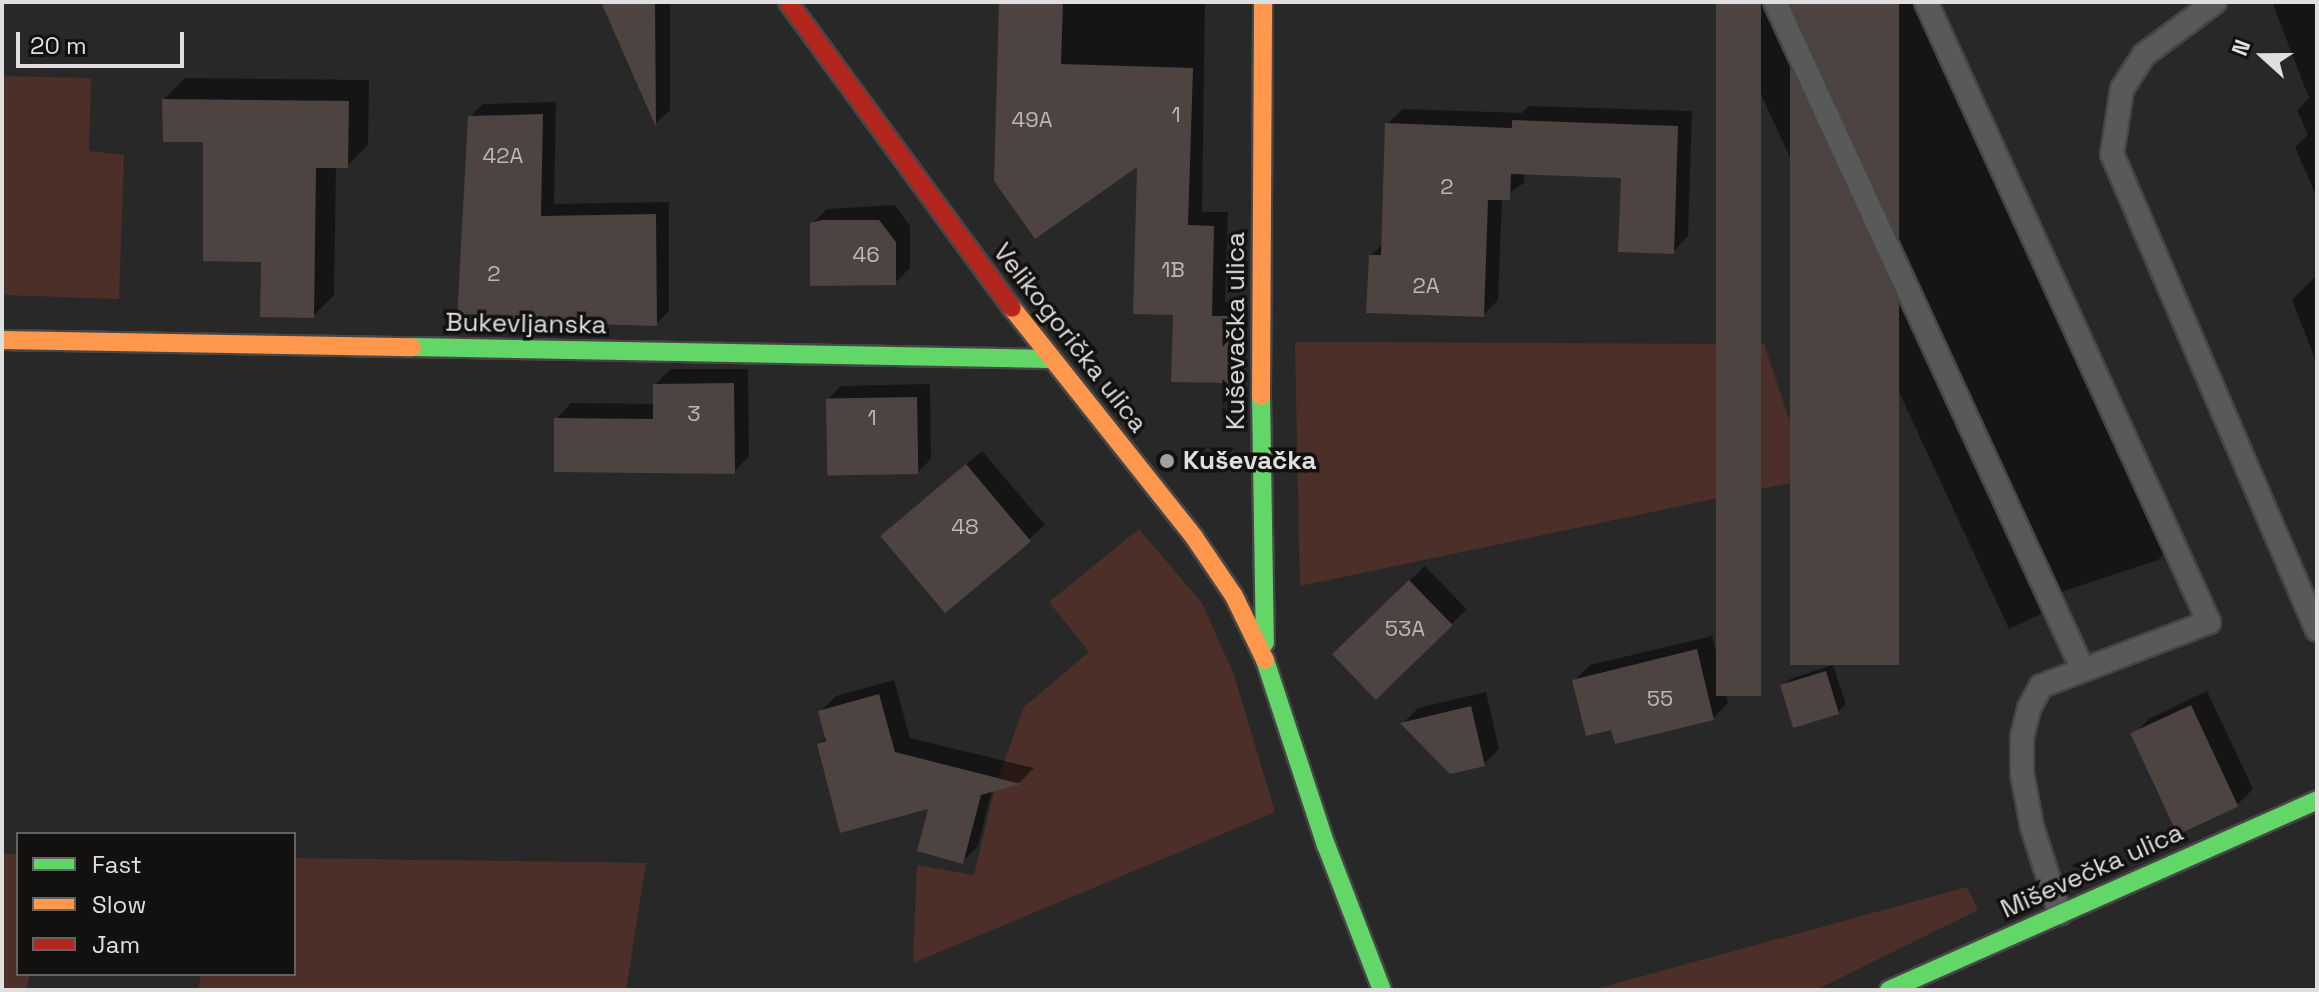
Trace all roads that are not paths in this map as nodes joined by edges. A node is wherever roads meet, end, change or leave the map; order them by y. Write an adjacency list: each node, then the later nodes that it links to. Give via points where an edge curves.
1 (788, 2): 7 (street, Velikogorička ulica)
2 (1263, 2): 9 (street, Kuševačka ulica, via 1260,574)
3 (1775, 2): 10 (lane)
4 (1926, 2): 10 (lane, via 2209,622)
5 (2215, 2): 8 (lane, via 2144,55 2122,89 2112,154)
6 (2, 340): 7 (street, Bukevljanska)
7 (1049, 359): 9 (street, Velikogorička ulica, via 1194,537 1234,596)
8 (2317, 630)
9 (1266, 661): 13 (street, Velikogorička ulica, via 1326,845)
10 (2082, 668): 12 (lane, via 2041,686 2022,738 2032,827)
11 (2317, 800): 12 (street, Miševečka ulica)
12 (2060, 914): 14 (street, Miševečka ulica)
13 (1382, 990)
14 (1889, 990)

